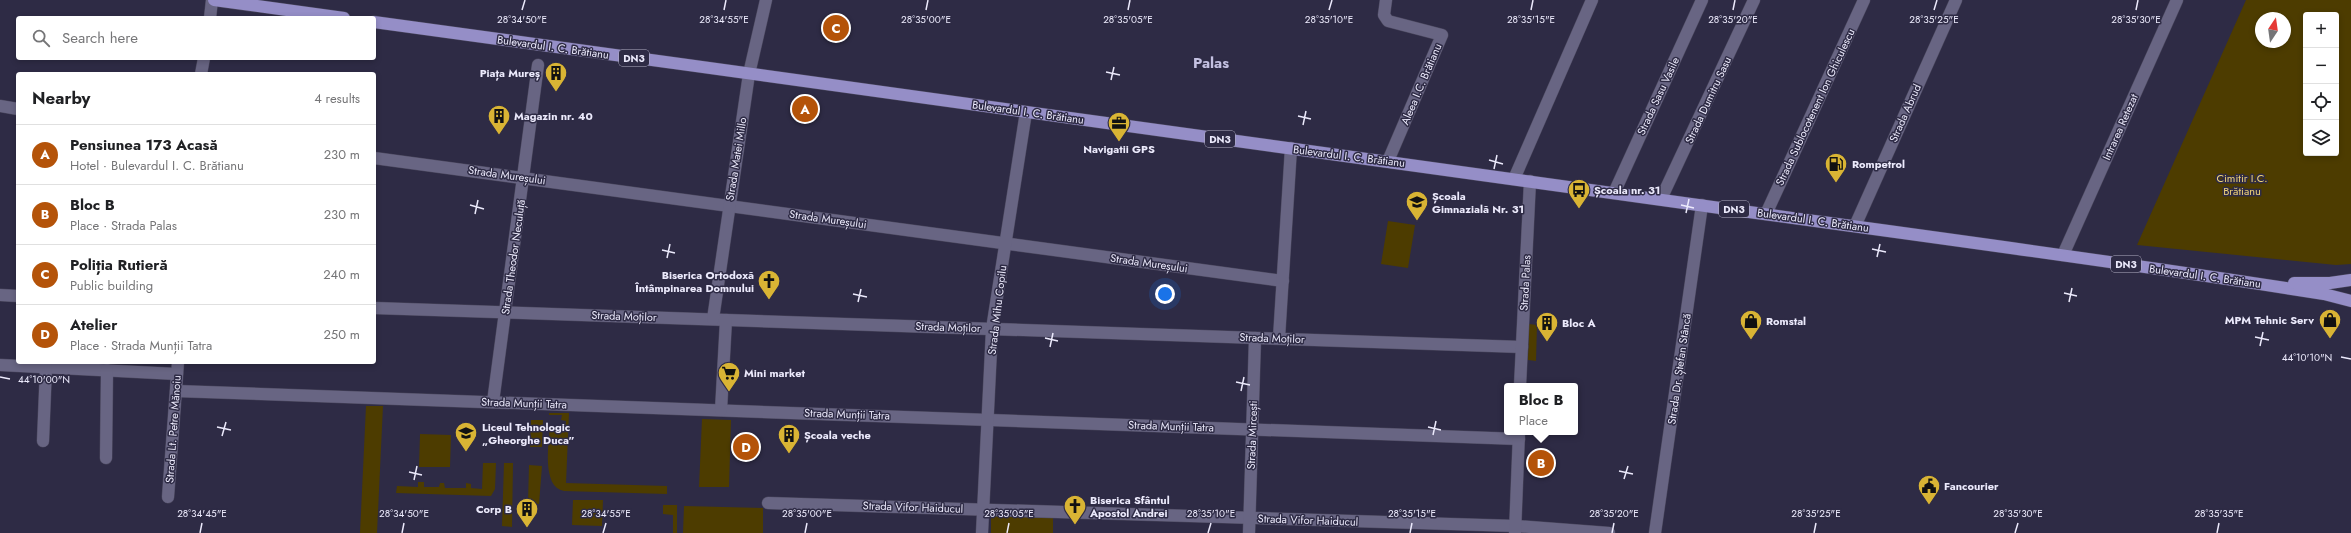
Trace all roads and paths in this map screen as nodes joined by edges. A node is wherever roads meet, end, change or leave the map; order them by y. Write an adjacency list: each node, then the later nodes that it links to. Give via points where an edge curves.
1 (213, 0): 10 (street); 11 (main road)
2 (766, 0): 16 (street, Strada Matei Millo)
3 (1386, 0): 22 (street, Aleea I.C. Brătianu, via 1384,15 1388,21 1442,35)
4 (1592, 0): 24 (street)
5 (1702, 0): 26 (street, Strada Sasu Vasile)
6 (1754, 0): 27 (street, Strada Dumitru Sasu)
7 (1864, 0): 30 (street, Strada Sublocotenent Ion Ghiculescu)
8 (1956, 0): 31 (street, Strada Abrud)
9 (2177, 0): 33 (street, Intrarea Retezat)
10 (210, 16)
11 (329, 16)
12 (376, 22): 16 (main road, Bulevardul I. C. Brătianu / DN3)
13 (204, 60): 15 (street)
14 (538, 65): 23 (street, Strada Theodor Neculuță)
15 (201, 72)
16 (749, 74): 19 (main road, Bulevardul I. C. Brătianu / DN3); 29 (street, Strada Matei Millo)
17 (0, 106): 18 (street)
18 (16, 109)
19 (1026, 112): 20 (main road, Bulevardul I. C. Brătianu / DN3); 32 (street, Strada Mihu Copilu)
20 (1291, 148): 22 (main road, Bulevardul I. C. Brătianu / DN3); 35 (street)
21 (376, 158): 23 (street, Strada Mureșului)
22 (1388, 161): 24 (main road, Bulevardul I. C. Brătianu / DN3)
23 (523, 177): 29 (street, Strada Mureșului); 43 (street, Strada Theodor Neculuță)
24 (1514, 178): 25 (main road, Bulevardul I. C. Brătianu / DN3)
25 (1530, 181): 26 (main road, Bulevardul I. C. Brătianu / DN3); 49 (street, Strada Palas)
26 (1614, 193): 27 (main road, Bulevardul I. C. Brătianu / DN3)
27 (1661, 199): 28 (main road, Bulevardul I. C. Brătianu / DN3)
28 (1702, 205): 30 (main road, Bulevardul I. C. Brătianu / DN3); 72 (street, Strada Dr. Ștefan Stâncă)
29 (729, 206): 32 (street, Strada Mureșului); 44 (street, Strada Matei Millo)
30 (1766, 214): 31 (main road, Bulevardul I. C. Brătianu / DN3)
31 (1855, 226): 33 (main road, Bulevardul I. C. Brătianu / DN3)
32 (1006, 243): 35 (street, Strada Mureșului); 46 (street, Strada Mihu Copilu)
33 (2063, 255): 36 (main road, Bulevardul I. C. Brătianu / DN3)
34 (2351, 280): 36 (main road, via 2330,283)
35 (1283, 281): 48 (street)
36 (2256, 283): 38 (main road, Bulevardul I. C. Brătianu / DN3)
37 (2351, 291): 38 (main road, Bulevardul I. C. Brătianu / DN3)
38 (2324, 294): 41 (main road, Bulevardul I. C. Brătianu / DN3)
39 (0, 295): 40 (street)
40 (16, 296)
41 (2351, 301)
42 (376, 308): 43 (street, Strada Moților)
43 (505, 312): 44 (street, Strada Moților); 56 (street, Strada Theodor Neculuță)
44 (713, 319): 45 (street, Strada Moților)
45 (726, 320): 46 (street, Strada Moților); 57 (street)
46 (992, 329): 47 (street, Strada Moților); 58 (street, Strada Mihu Copilu)
47 (1255, 338): 48 (street, Strada Moților); 59 (street, Strada Mircești)
48 (1279, 338): 49 (street, Strada Moților)
49 (1522, 346): 54 (street, Strada Palas)
50 (0, 365): 51 (street)
51 (46, 367): 53 (street); 62 (street)
52 (178, 368): 53 (street); 55 (street, Strada Lt. Petre Mănoiu)
53 (106, 370): 63 (street)
54 (1520, 383)
55 (176, 390): 56 (street, Strada Munții Tatra); 64 (street, Strada Lt. Petre Mănoiu)
56 (493, 402): 57 (street, Strada Munții Tatra)
57 (721, 410): 58 (street, Strada Munții Tatra)
58 (988, 420): 59 (street, Strada Munții Tatra); 66 (street, Strada Mihu Copilu)
59 (1252, 429): 60 (street, Strada Munții Tatra); 67 (street, Strada Mircești)
60 (1504, 435)
61 (1519, 435): 68 (street)
62 (44, 441)
63 (106, 458)
64 (168, 497)
65 (768, 503): 66 (street, Strada Vifor Haiducul)
66 (983, 509): 67 (street, Strada Vifor Haiducul); 69 (street, Strada Mihu Copilu)
67 (1249, 518): 68 (street, Strada Vifor Haiducul); 70 (street, Strada Mircești)
68 (1515, 530): 71 (street, Strada Vifor Haiducul)
69 (982, 533)
70 (1249, 533)
71 (1609, 533)
72 (1655, 533)

